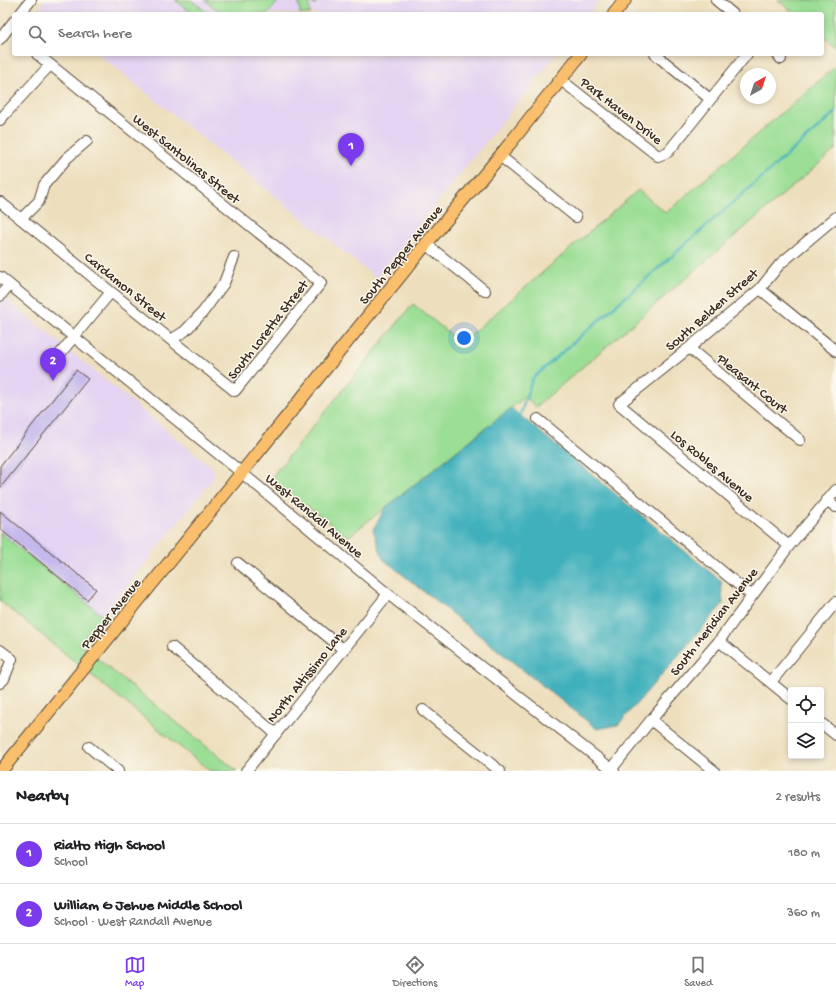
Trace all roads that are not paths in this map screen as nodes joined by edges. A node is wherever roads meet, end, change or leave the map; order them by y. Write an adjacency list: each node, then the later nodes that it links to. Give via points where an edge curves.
1 (31, 0): 4 (street)
2 (625, 0): 5 (main road)
3 (716, 0): 6 (street)
4 (22, 12)
5 (616, 12)
6 (731, 12)
7 (12, 23): 8 (street)
8 (0, 38)
9 (39, 56): 13 (street, West Santolinas Street)
10 (579, 56): 14 (main road, South Pepper Avenue)
11 (657, 56): 15 (street)
12 (745, 56): 15 (street)
13 (50, 65): 16 (street); 26 (street, West Santolinas Street)
14 (561, 80): 15 (street, Park Haven Drive, via 658,156 668,152); 18 (main road, South Pepper Avenue)
15 (710, 99)
16 (0, 120)
17 (87, 140): 21 (street, via 67,158 44,186 38,200)
18 (500, 156): 20 (street); 23 (main road, South Pepper Avenue)
19 (0, 202): 21 (street, Cardamon Street)
20 (576, 217)
21 (21, 219): 30 (street, Cardamon Street)
22 (833, 223): 28 (street, South Belden Street, via 780,264)
23 (426, 244): 29 (street); 41 (main road, South Pepper Avenue)
24 (234, 257): 33 (street, via 224,283 203,312 185,331)
25 (0, 277): 27 (street, West Randall Avenue)
26 (321, 283): 37 (street, South Loretta Street)
27 (9, 285): 31 (street); 32 (street, West Randall Avenue)
28 (760, 289): 34 (street, South Belden Street); 35 (street)
29 (485, 291)
30 (110, 292): 32 (street); 33 (street, Cardamon Street)
31 (0, 296)
32 (74, 337): 36 (street); 41 (street, West Randall Avenue)
33 (171, 340): 37 (street, Cardamon Street)
34 (689, 348): 38 (street, South Belden Street); 40 (street, Pleasant Court)
35 (836, 351)
36 (54, 361)
37 (235, 392)
38 (619, 404): 45 (street, Los Robles Avenue)
39 (538, 419): 48 (street)
40 (800, 440)
41 (242, 473): 47 (street, West Randall Avenue); 64 (main road, Pepper Avenue)
42 (836, 490): 43 (street, South Meridian Avenue)
43 (827, 500): 44 (street); 45 (street, South Meridian Avenue)
44 (836, 507)
45 (789, 546): 48 (street, South Meridian Avenue)
46 (238, 563): 53 (street)
47 (388, 594): 53 (street, North Altissimo Lane); 63 (street, West Randall Avenue)
48 (752, 596): 50 (street, South Meridian Avenue)
49 (836, 602): 55 (street)
50 (719, 641): 55 (street); 58 (street, South Meridian Avenue)
51 (172, 647): 60 (street)
52 (0, 650): 54 (street, via 12,659)
53 (344, 650): 60 (street, North Altissimo Lane)
54 (2, 681)
55 (771, 682): 56 (street)
56 (788, 696)
57 (423, 710): 67 (street)
58 (651, 720): 63 (street, South Meridian Avenue); 68 (street)
59 (824, 725): 61 (street)
60 (276, 734): 66 (street, North Altissimo Lane)
61 (836, 735)
62 (89, 747): 65 (street)
63 (612, 770)
64 (1, 771)
65 (118, 771)
66 (246, 771)
67 (500, 771)
68 (714, 771)

